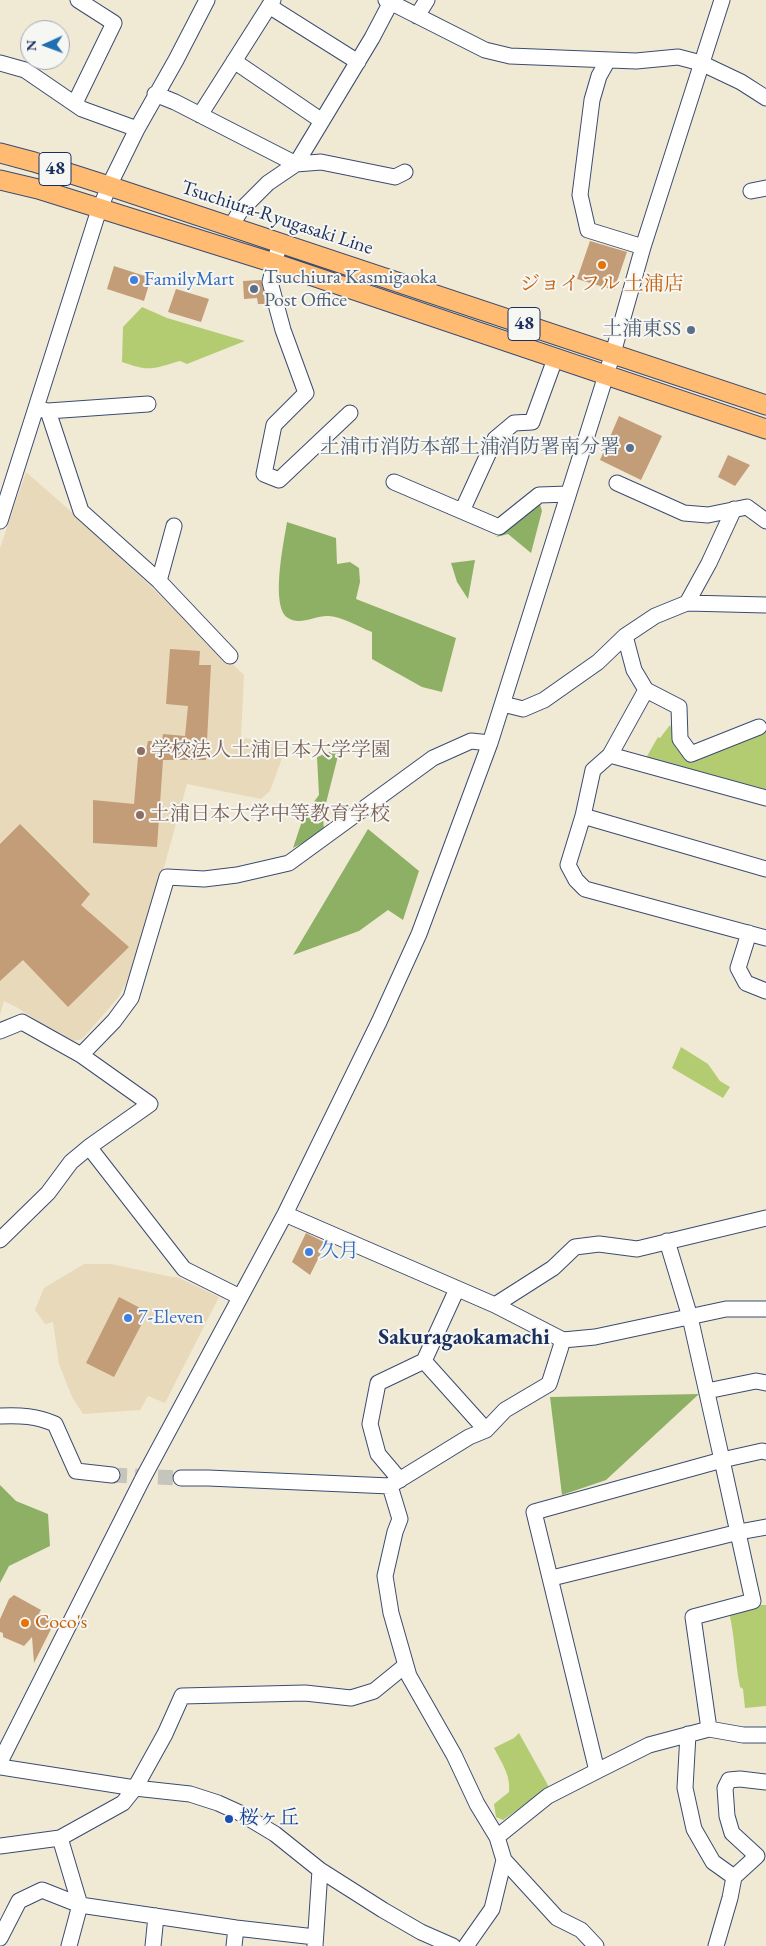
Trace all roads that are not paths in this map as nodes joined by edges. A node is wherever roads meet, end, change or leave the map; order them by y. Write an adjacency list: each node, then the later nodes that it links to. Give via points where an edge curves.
1 (78, 0): 15 (street, via 114,23)
2 (207, 0): 13 (street)
3 (427, 0): 7 (street)
4 (722, 0): 11 (street)
5 (390, 1): 7 (street); 10 (street)
6 (271, 3): 9 (street); 10 (street)
7 (417, 16): 8 (street, via 485,50 510,56)
8 (608, 60): 11 (street, via 678,57); 27 (street, via 592,100 580,195 588,230)
9 (234, 61): 16 (street); 17 (street)
10 (358, 62): 17 (street)
11 (701, 62): 14 (street); 27 (street)
12 (0, 63): 15 (street, via 25,70)
13 (155, 94): 16 (street); 18 (street)
14 (766, 98)
15 (75, 103): 18 (street, via 82,109)
16 (200, 115): 20 (street)
17 (322, 121): 20 (street)
18 (137, 129): 23 (street)
19 (0, 153): 23 (main road, Tsuchiura-Ryugasaki Line / 48)
20 (296, 164): 21 (street, via 321,162 394,177); 25 (street, via 268,183)
21 (405, 172)
22 (0, 180): 24 (main road, 48)
23 (109, 186): 24 (street); 25 (main road, Tsuchiura-Ryugasaki Line / 48)
24 (100, 208): 28 (main road, 48); 34 (street)
25 (230, 226): 26 (main road, Tsuchiura-Ryugasaki Line / 48)
26 (281, 243): 28 (street); 29 (main road, Tsuchiura-Ryugasaki Line / 48)
27 (643, 247): 29 (street)
28 (274, 263): 30 (main road, 48); 35 (street, via 270,282 306,393 274,425 264,474 280,480)
29 (613, 353): 31 (street); 33 (main road, Tsuchiura-Ryugasaki Line / 48)
30 (555, 359): 31 (main road, 48); 41 (street, via 532,422 514,423 495,440)
31 (606, 374): 36 (main road, 48); 39 (street)
32 (148, 404): 34 (street)
33 (766, 405)
34 (42, 410): 42 (street); 45 (street, via 81,511)
35 (350, 413)
36 (766, 429)
37 (394, 482): 41 (street)
38 (617, 483): 40 (street, via 684,513 708,515)
39 (568, 494): 41 (street, via 538,495 499,527); 51 (street)
40 (734, 509): 43 (street, via 747,507); 46 (street, via 710,563)
41 (462, 511)
42 (0, 521)
43 (766, 521)
44 (174, 526): 45 (street)
45 (158, 581): 49 (street)
46 (687, 603): 47 (street); 48 (street, via 655,616)
47 (766, 605)
48 (625, 636): 50 (street, via 634,670); 51 (street, via 598,662 544,700 523,709)
49 (230, 656)
50 (646, 690): 52 (street, via 679,707 680,739 691,754); 54 (street)
51 (503, 704): 53 (street)
52 (759, 727)
53 (490, 743): 62 (street, via 471,741 433,758 289,863 204,879 167,877 131,998); 64 (street, via 419,934)
54 (610, 755): 55 (street); 56 (street, via 593,770)
55 (766, 798)
56 (583, 816): 57 (street); 58 (street, via 568,865 585,889)
57 (766, 869)
58 (749, 933): 59 (street); 60 (street, via 738,968 746,983)
59 (766, 938)
60 (766, 990)
61 (0, 1032): 62 (street, via 22,1022)
62 (81, 1056): 63 (street, via 150,1104)
63 (89, 1147): 66 (street, via 71,1162 48,1193); 69 (street, via 184,1269)
64 (285, 1214): 68 (street); 69 (street)
65 (766, 1218): 67 (street)
66 (0, 1240)
67 (667, 1241): 70 (street, via 637,1248 599,1244 575,1247 554,1268); 72 (street)
68 (456, 1289): 70 (street); 74 (street)
69 (240, 1297): 92 (street, via 142,1480)
70 (495, 1305): 73 (street)
71 (766, 1309): 72 (street, via 726,1310)
72 (690, 1317): 73 (street); 76 (street)
73 (564, 1340): 78 (street, via 549,1384 505,1410)
74 (424, 1360): 78 (street); 83 (street, via 378,1383 370,1424 378,1454)
75 (766, 1383): 76 (street, via 756,1381)
76 (707, 1391): 80 (street)
77 (0, 1416): 81 (street, via 41,1418 55,1424 76,1471)
78 (486, 1430): 83 (street, via 469,1437)
79 (766, 1452): 80 (street, via 762,1450)
80 (722, 1460): 85 (street); 86 (street, via 534,1512)
81 (112, 1475)
82 (181, 1478): 83 (street)
83 (395, 1483): 88 (street, via 400,1519 385,1576)
84 (766, 1527): 85 (street)
85 (738, 1532): 86 (street); 87 (street)
86 (552, 1578): 94 (street)
87 (760, 1602): 89 (street, via 693,1617)
88 (406, 1665): 96 (street, via 374,1691 351,1698 305,1692 182,1696); 97 (street)
89 (709, 1729): 90 (street); 91 (street)
90 (688, 1734): 94 (street, via 648,1745); 103 (street, via 685,1788 694,1829 713,1862)
91 (766, 1735)
92 (0, 1762)
93 (0, 1767): 96 (street)
94 (597, 1771): 97 (street, via 548,1796)
95 (766, 1782): 100 (street, via 729,1780 724,1788 732,1834)
96 (135, 1788): 98 (street, via 123,1803); 102 (street, via 190,1794 233,1810 275,1834)
97 (497, 1837): 101 (street)
98 (60, 1838): 99 (street); 104 (street)
99 (0, 1846)
100 (761, 1851): 103 (street)
101 (504, 1860): 113 (street, via 492,1909); 114 (street, via 557,1918 581,1930)
102 (320, 1870): 108 (street); 112 (street, via 421,1932)
103 (734, 1877): 115 (street)
104 (80, 1905): 105 (street); 107 (street, via 42,1890 19,1901); 109 (street)
105 (156, 1916): 106 (street); 110 (street)
106 (236, 1928): 108 (street); 111 (street)
107 (0, 1938)
108 (315, 1941)
109 (70, 1946)
110 (153, 1946)
111 (234, 1946)
112 (452, 1946)
113 (466, 1946)
114 (596, 1946)
115 (716, 1946)

